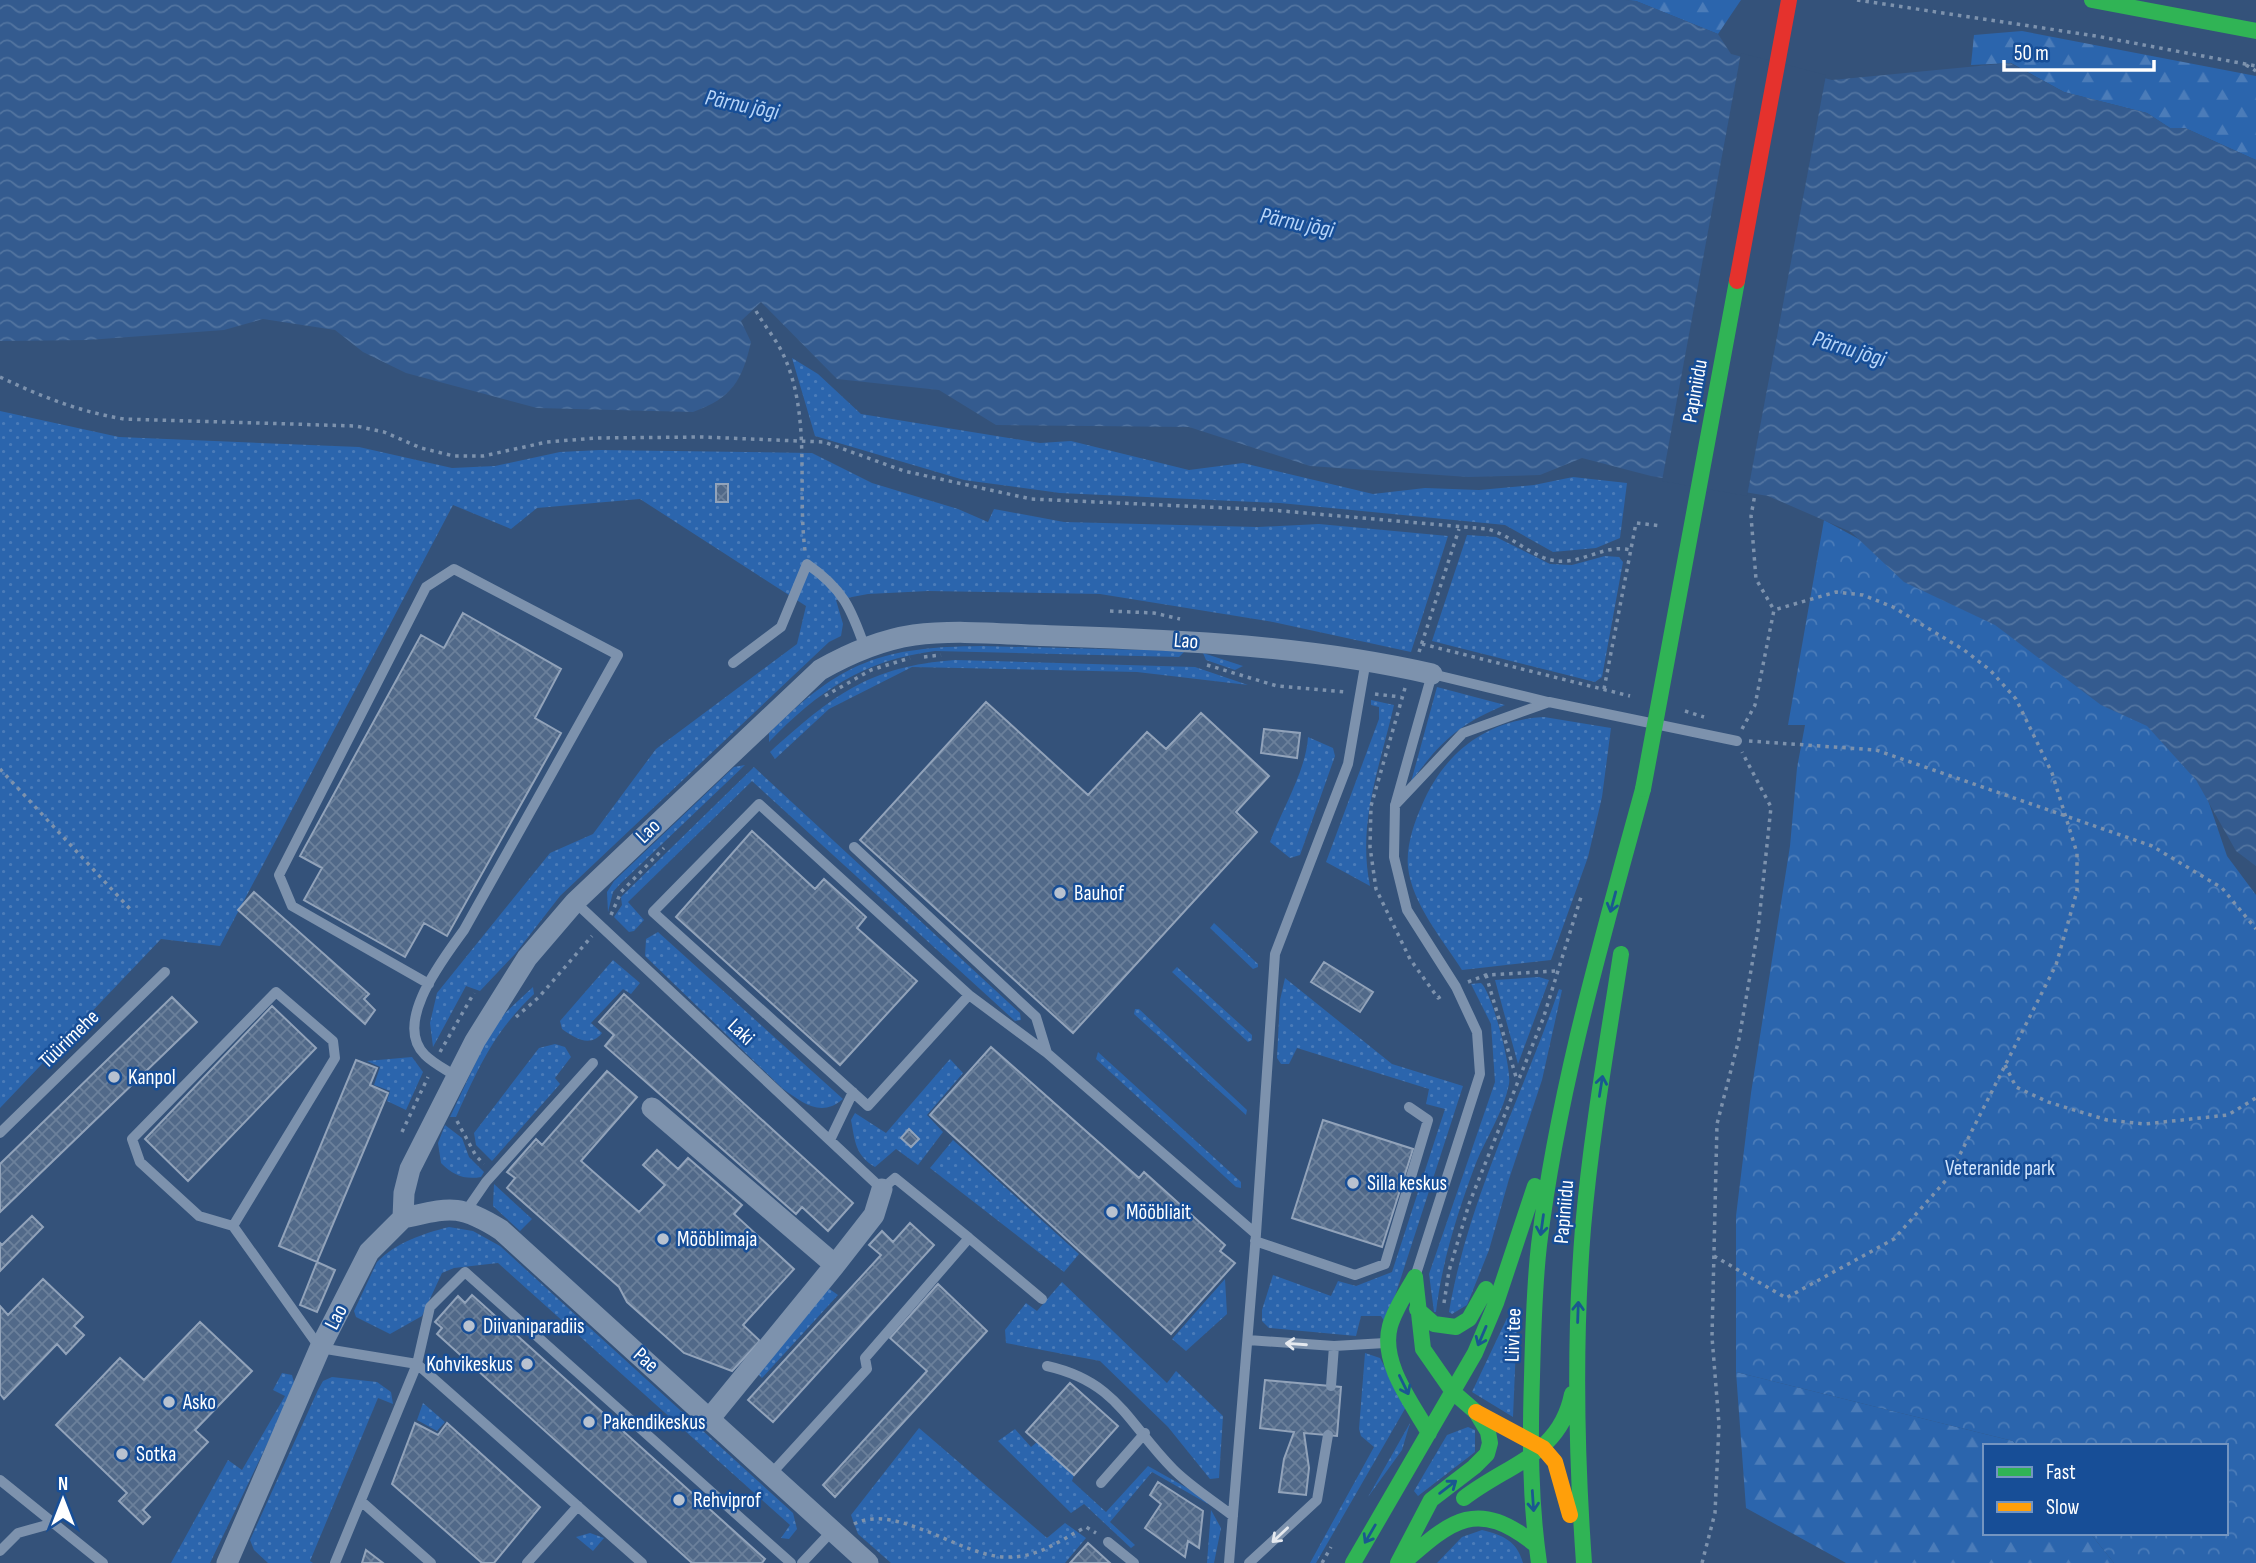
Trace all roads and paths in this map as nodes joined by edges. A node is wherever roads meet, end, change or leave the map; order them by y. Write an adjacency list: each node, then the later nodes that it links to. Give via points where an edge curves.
1 (1788, 0): 29 (main road, Papiniidu, bridge)
2 (1857, 0): 6 (path, via 2109,38)
3 (2092, 0): 4 (main road)
4 (2180, 5): 5 (main road)
5 (2256, 32)
6 (2256, 69)
7 (756, 311): 9 (path, via 782,353 796,398)
8 (0, 377): 9 (path, via 92,414 124,419 356,426 454,456 483,456 547,442 596,438)
9 (800, 442): 11 (path, via 824,442 904,471 1031,499 1271,510); 14 (path)
10 (1755, 494): 15 (path, via 1751,516 1756,579)
11 (1459, 528): 13 (path, via 1503,533 1550,560 1583,558 1619,547); 16 (path)
12 (1661, 528): 13 (path, via 1636,523)
13 (1630, 550): 16 (path, via 1604,689)
14 (807, 564): 17 (lane, via 832,582 851,608); 21 (lane, via 780,627)
15 (1774, 610): 27 (path, via 1755,705); 31 (path, via 1836,592 1863,595 1893,607 1964,650 2016,699)
16 (1422, 643): 22 (path)
17 (865, 648): 19 (street, Lao, via 916,635 985,634 1174,639); 34 (street, Lao, via 820,670)
18 (953, 654): 26 (path, via 912,658 871,670)
19 (1366, 660): 22 (street, Lao); 23 (lane)
20 (1196, 662): 23 (path, via 1277,686)
21 (733, 663)
22 (1422, 672): 24 (path); 25 (lane); 30 (lane)
23 (1360, 693): 24 (path); 66 (lane, via 1348,764 1275,954)
24 (1401, 697): 43 (path, via 1371,806 1376,890 1410,959 1438,998)
25 (1549, 702): 27 (lane); 30 (lane, via 1463,733)
26 (816, 703)
27 (1737, 741): 31 (path, via 1876,750); 67 (path, via 1771,807 1758,930 1739,1039 1717,1124)
28 (0, 769): 36 (path)
29 (1643, 789): 35 (main road, Papiniidu); 55 (main road, Papiniidu, one-way to 55)
30 (1395, 805): 43 (lane, via 1394,857 1407,910)
31 (2068, 817): 38 (path, via 2152,846 2222,888); 48 (path, via 2077,853 2077,891 2069,926 2056,965)
32 (667, 845): 37 (path, via 621,891)
33 (854, 847): 46 (lane, via 1036,1017)
34 (575, 902): 37 (lane, Laki); 49 (street, Lao, via 506,988)
35 (1628, 907)
36 (131, 910)
37 (601, 926): 45 (path); 58 (lane, Laki)
38 (2256, 929)
39 (1624, 935): 79 (main road, Papiniidu, one-way to 39, via 1588,1180)
40 (165, 972): 57 (lane, Tüürimehe)
41 (1486, 975): 43 (path); 50 (path); 50 (path, via 1556,971 1543,1018)
42 (429, 984): 42 (lane, via 618,655 454,569 426,587 279,875 292,906); 49 (lane, via 415,1015 417,1042 424,1055)
43 (1455, 987): 69 (lane, via 1477,1032 1480,1074)
44 (969, 995): 46 (lane); 51 (lane, via 868,1106); 51 (lane, via 759,804 653,912)
45 (510, 1025)
46 (1047, 1053): 66 (lane)
47 (593, 1063): 59 (lane)
48 (2005, 1065): 52 (path, via 2016,1087 2107,1120 2145,1124 2228,1115); 67 (path, via 1948,1178 1894,1239 1786,1298)
49 (457, 1077): 62 (street, Lao, via 410,1169)
50 (1516, 1080): 72 (path, via 1469,1204 1449,1270)
51 (853, 1093): 58 (lane)
52 (2256, 1098)
53 (1409, 1107): 66 (lane, via 1429,1120 1385,1264 1355,1275)
54 (652, 1108): 68 (street)
55 (1562, 1110): 64 (main road, Papiniidu); 87 (main road, Liivi tee, one-way to 87, via 1541,1230)
56 (463, 1111): 59 (path, via 457,1122 476,1156)
57 (0, 1133)
58 (830, 1140): 60 (lane, Laki)
59 (494, 1173): 61 (lane)
60 (882, 1189): 65 (lane, via 895,1178); 68 (street, via 874,1215)
61 (467, 1211): 62 (street, via 453,1208); 83 (street, Pae, via 501,1230)
62 (403, 1219): 76 (street, Lao, via 369,1252)
63 (233, 1226): 63 (lane, via 335,1058 333,1041 276,992 132,1139 141,1162 199,1216); 76 (lane)
64 (1520, 1231): 71 (main road, via 1469,1320 1443,1328 1425,1320); 81 (main road, Papiniidu, one-way to 81, via 1496,1303)
65 (969, 1238): 70 (lane); 88 (lane, via 865,1358 867,1369)
66 (1256, 1238): 73 (lane)
67 (1714, 1256): 115 (path, via 1712,1337 1719,1436 1715,1513)
68 (835, 1265): 83 (street)
69 (1415, 1277): 71 (main road); 74 (main road, via 1393,1320)
70 (1042, 1299)
71 (1417, 1308): 81 (main road, via 1423,1349)
72 (1443, 1316)
73 (1248, 1340): 75 (lane, one-way to 73); 93 (lane)
74 (1388, 1343): 75 (lane); 85 (main road, one-way to 85, via 1401,1382)
75 (1334, 1346): 80 (lane)
76 (320, 1348): 77 (lane); 100 (street, Lao)
77 (417, 1364): 91 (lane); 92 (lane); 105 (lane, via 430,1307 465,1272)
78 (1047, 1366): 84 (lane, via 1077,1373 1126,1410)
79 (1575, 1380): 87 (main road, Papiniidu, via 1566,1420 1556,1435); 114 (main road)
80 (1331, 1386)
81 (1453, 1391): 82 (main road); 85 (main road, Papiniidu)
82 (1476, 1412): 87 (main road); 112 (main road, one-way to 82, via 1431,1500 1487,1454 1488,1432)
83 (710, 1418): 88 (street, Pae)
84 (1145, 1433): 90 (lane); 93 (lane, via 1174,1469)
85 (1429, 1433): 111 (main road, Papiniidu, one-way to 111)
86 (1328, 1435): 110 (lane, one-way to 110, via 1317,1500)
87 (1535, 1448): 97 (main road, Liivi tee, one-way to 97); 112 (main road, Papiniidu, via 1470,1492 1429,1528); 114 (main road, via 1555,1462)
88 (771, 1474): 95 (street, Pae)
89 (0, 1480): 94 (lane)
90 (1101, 1483)
91 (362, 1502): 101 (lane); 102 (lane)
92 (578, 1506): 103 (lane); 104 (lane)
93 (1233, 1516): 109 (lane)
94 (54, 1523): 98 (lane, via 18,1533); 99 (lane)
95 (835, 1534): 96 (path, via 857,1522 883,1520 1004,1558 1045,1551 1086,1527); 106 (lane); 107 (street, Pae)
96 (1108, 1542): 108 (lane)
97 (1536, 1545): 112 (main road, via 1504,1521 1466,1520 1445,1527); 113 (main road, Liivi tee)
98 (0, 1551)
99 (103, 1563)
100 (228, 1563)
101 (335, 1563)
102 (431, 1563)
103 (527, 1563)
104 (642, 1563)
105 (791, 1563)
106 (802, 1563)
107 (868, 1563)
108 (1134, 1563)
109 (1229, 1563)
110 (1249, 1563)
111 (1353, 1563)
112 (1401, 1563)
113 (1539, 1563)
114 (1582, 1563)
115 (1702, 1563)

